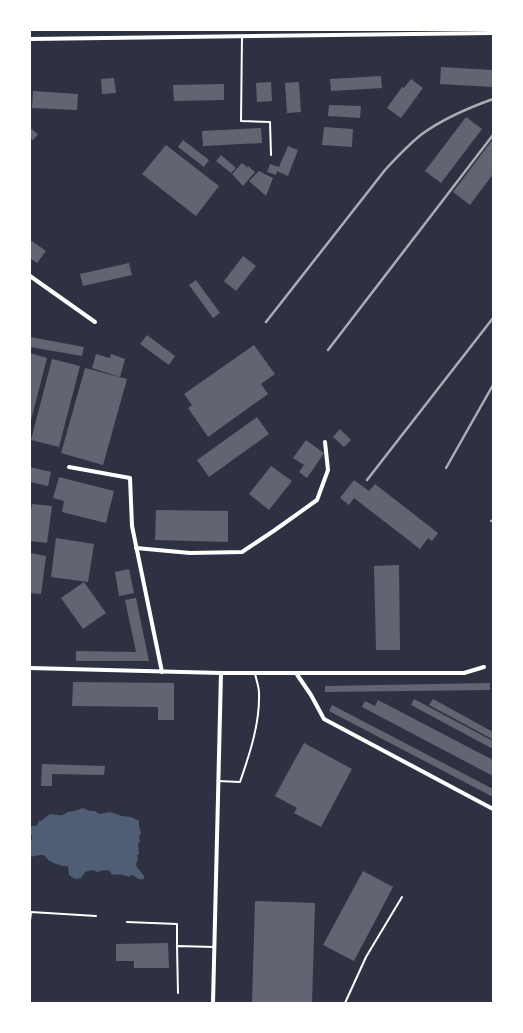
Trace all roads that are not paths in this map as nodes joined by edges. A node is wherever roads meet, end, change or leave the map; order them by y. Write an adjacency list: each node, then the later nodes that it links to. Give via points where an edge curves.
1 (493, 33): 2 (street)
2 (242, 36): 3 (street); 4 (lane, via 240,121 270,122)
3 (30, 39)
4 (271, 155)
5 (30, 276): 6 (street)
6 (95, 322)
7 (325, 442): 9 (street, via 328,470 317,500 242,552 190,553)
8 (69, 467): 9 (street, via 130,478)
9 (136, 548): 12 (street)
10 (30, 668): 12 (street)
11 (484, 668): 15 (street, via 464,673)
12 (162, 672): 13 (street)
13 (221, 673): 14 (street); 16 (street)
14 (255, 673): 15 (street); 16 (lane, via 258,707 254,736 240,782)
15 (296, 673): 17 (street, via 324,720)
16 (218, 781): 23 (street)
17 (493, 809)
18 (402, 897): 26 (lane, via 366,957)
19 (96, 916): 20 (lane, via 31,912)
20 (30, 921)
21 (127, 922): 22 (lane, via 177,924)
22 (177, 946): 23 (lane); 24 (lane)
23 (214, 947): 25 (street)
24 (178, 993)
25 (213, 1003)
26 (344, 1003)

